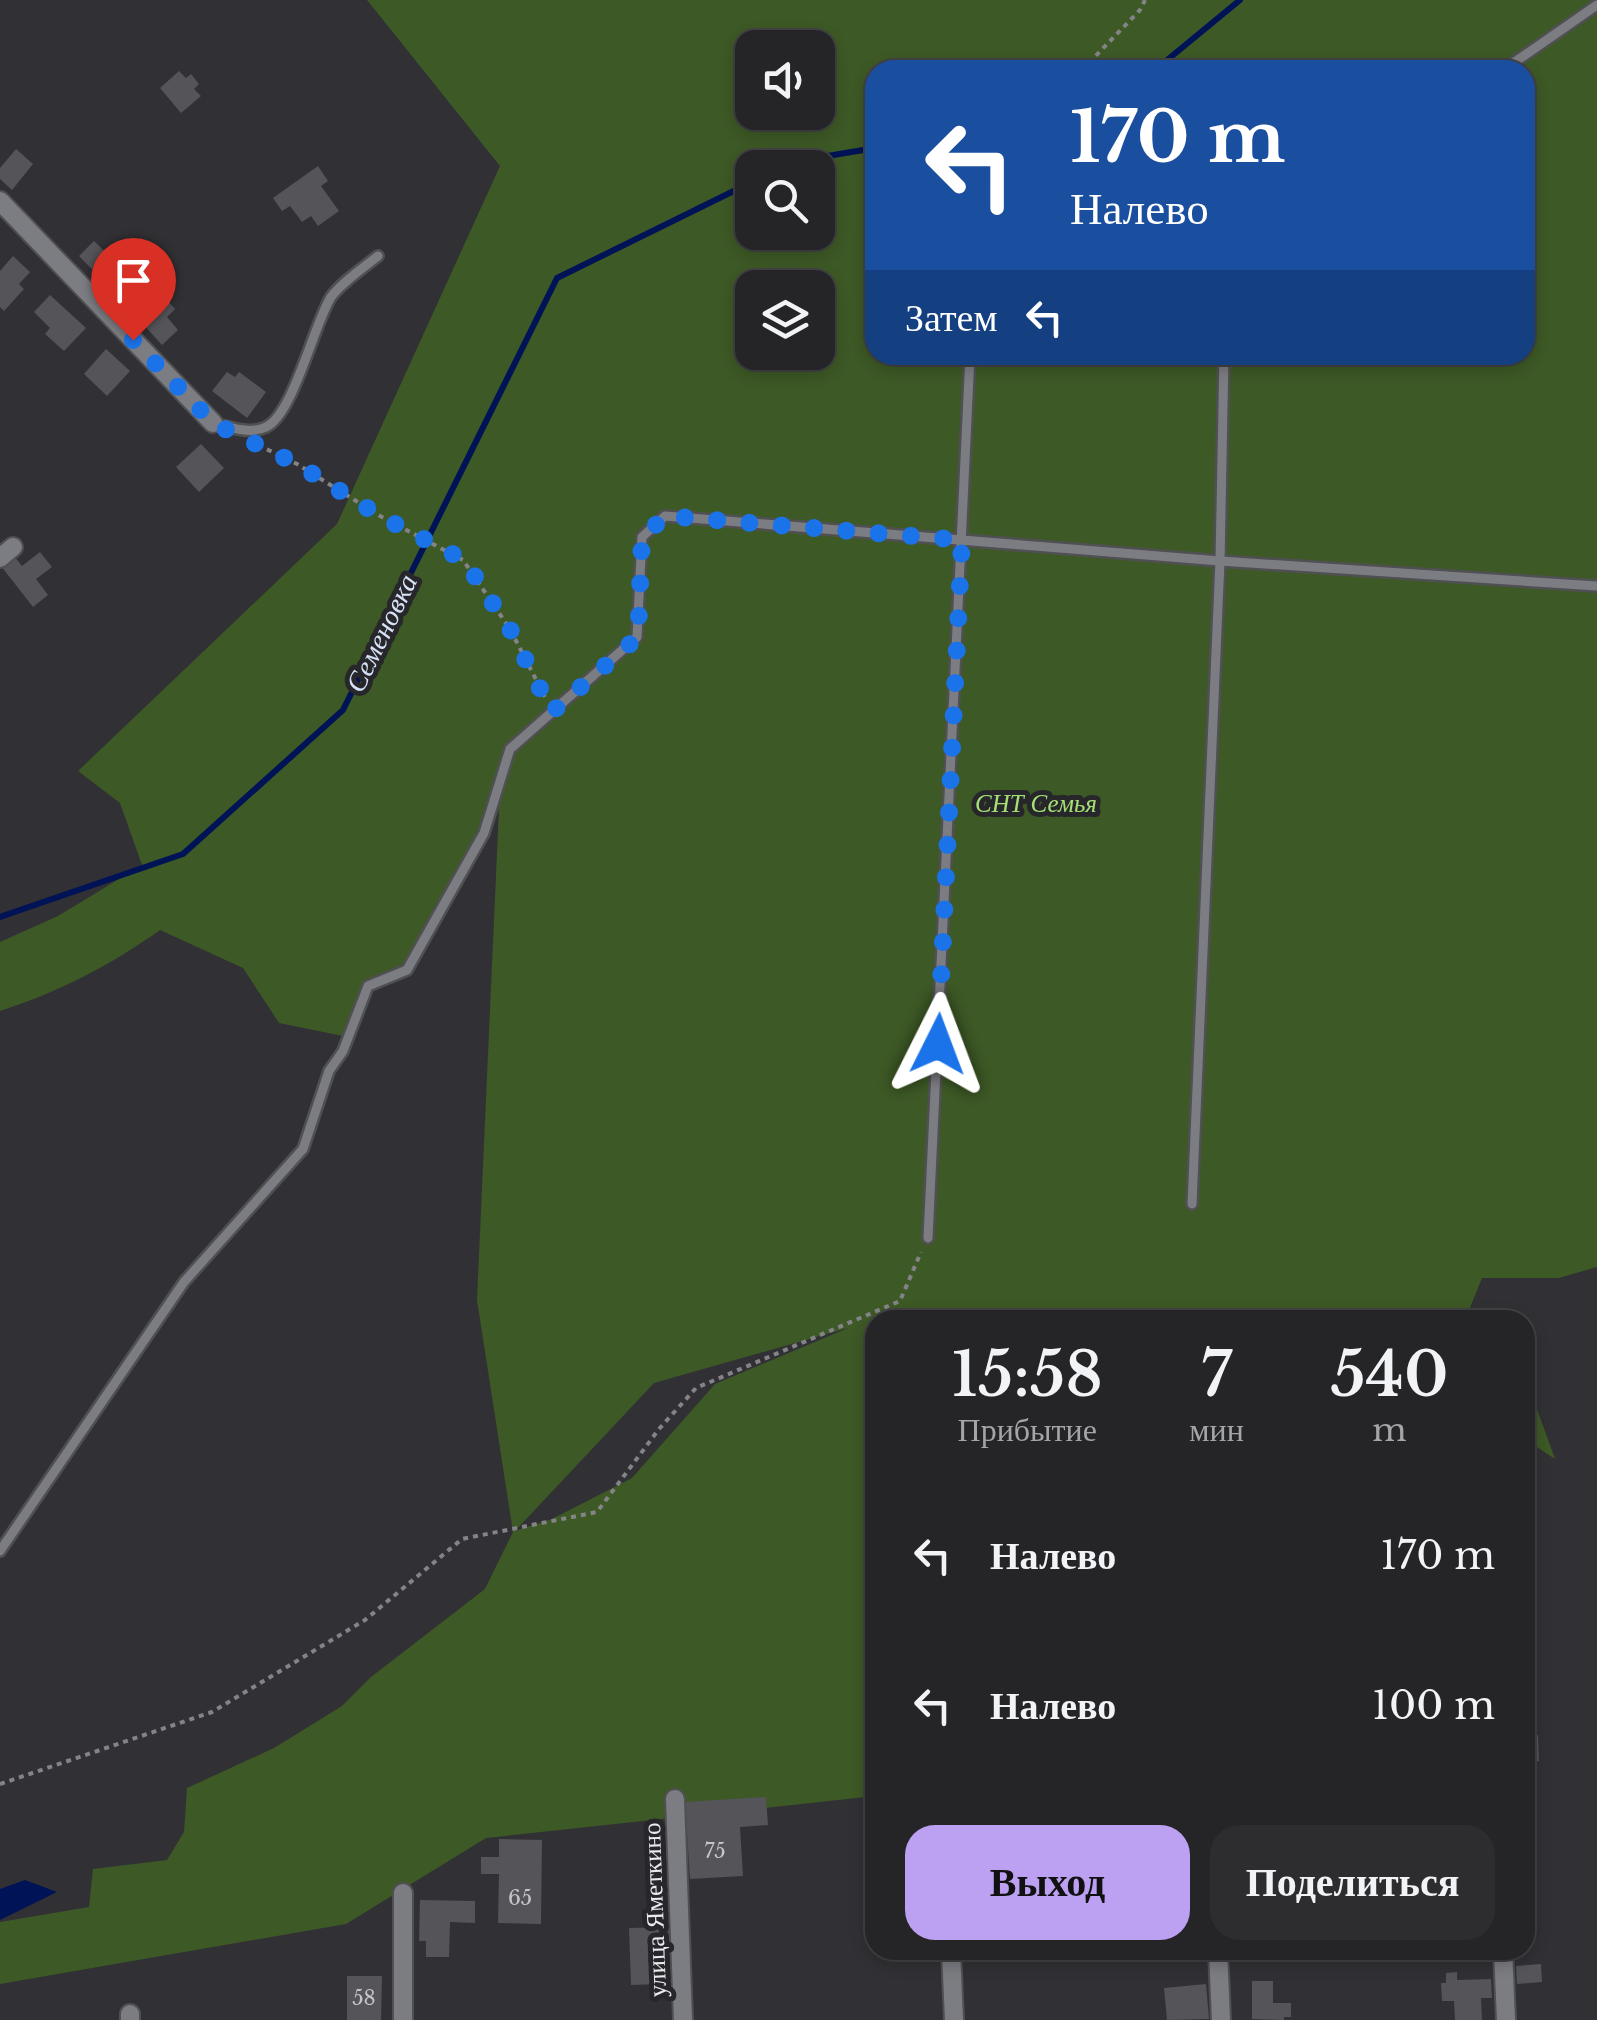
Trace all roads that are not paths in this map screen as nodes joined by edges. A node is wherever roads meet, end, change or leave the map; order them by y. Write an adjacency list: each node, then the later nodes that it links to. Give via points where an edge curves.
1 (1597, 4): 2 (lane)
2 (1518, 60)
3 (0, 201): 7 (street)
4 (378, 256): 7 (lane, via 332,296 298,376 267,427)
5 (970, 365): 8 (lane)
6 (1224, 365): 9 (lane)
7 (213, 423)
8 (962, 540): 9 (lane); 12 (lane); 13 (lane, via 665,516 642,538 638,637 510,749 484,833 408,970 368,986 302,1149 184,1282)
9 (1220, 560): 10 (lane); 11 (lane)
10 (1597, 586)
11 (1192, 1204)
12 (928, 1238)
13 (0, 1551)
14 (676, 1799): 20 (street, улица Яметкино)
15 (403, 1893): 19 (street)
16 (951, 1960): 21 (street)
17 (1218, 1960): 22 (street)
18 (1503, 1960): 23 (street)
19 (403, 2020)
20 (683, 2020)
21 (954, 2020)
22 (1221, 2020)
23 (1506, 2020)

